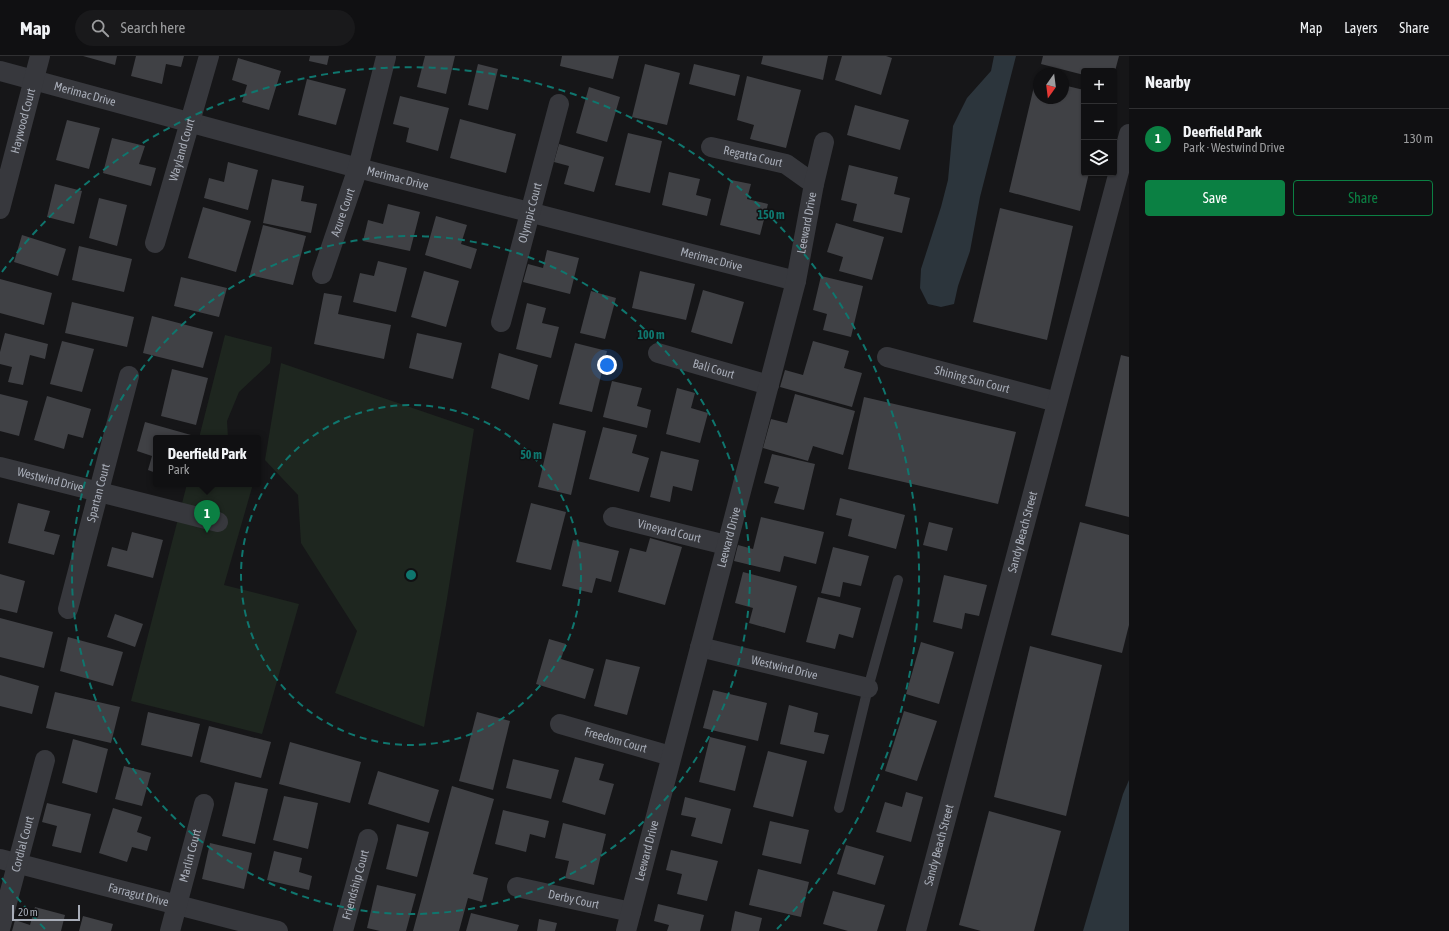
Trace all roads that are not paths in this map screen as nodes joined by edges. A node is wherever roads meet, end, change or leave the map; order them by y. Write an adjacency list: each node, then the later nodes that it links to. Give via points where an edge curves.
1 (40, 56): 5 (street, Haywood Court)
2 (208, 56): 7 (street, Wayland Court)
3 (386, 57): 11 (street, Azure Court)
4 (0, 71): 5 (street, Merimac Drive)
5 (34, 80): 7 (street, Merimac Drive); 13 (street, Haywood Court)
6 (559, 104): 14 (street, Olympic Court)
7 (190, 122): 11 (street, Merimac Drive); 15 (street, Wayland Court)
8 (1129, 134): 23 (street, Sandy Beach Street)
9 (824, 142): 12 (street, Leeward Drive)
10 (711, 147): 12 (street, Regatta Court, via 786,164)
11 (358, 168): 14 (street, Merimac Drive); 16 (street, Azure Court)
12 (814, 184): 17 (street, Leeward Drive)
13 (0, 209)
14 (529, 213): 17 (street, Merimac Drive); 18 (street, Olympic Court)
15 (156, 243)
16 (322, 274)
17 (796, 281): 22 (street, Leeward Drive)
18 (501, 322)
19 (658, 353): 22 (street, Bali Court)
20 (887, 357): 23 (street, Shining Sun Court)
21 (129, 376): 25 (street, Spartan Court)
22 (768, 385): 28 (street, Leeward Drive)
23 (1057, 402): 48 (street, Sandy Beach Street)
24 (0, 467): 25 (street, Westwind Drive)
25 (98, 492): 27 (street, Westwind Drive); 30 (street, Spartan Court)
26 (612, 517): 28 (street, Vineyard Court)
27 (218, 522)
28 (726, 545): 31 (street, Leeward Drive)
29 (898, 580): 32 (lane)
30 (68, 609)
31 (700, 647): 32 (street, Westwind Drive); 34 (street, Leeward Drive)
32 (868, 688): 37 (lane)
33 (560, 724): 34 (street, Freedom Court)
34 (671, 756): 42 (street, Leeward Drive)
35 (46, 760): 39 (street, Cordial Court)
36 (204, 804): 41 (street, Marlin Court)
37 (839, 808)
38 (368, 839): 46 (street, Friendship Court)
39 (9, 861): 41 (street, Farragut Drive); 43 (street, Cordial Court)
40 (516, 887): 42 (street, Derby Court)
41 (178, 905): 44 (street, Marlin Court); 45 (street, Farragut Drive)
42 (631, 912): 47 (street, Leeward Drive)
43 (0, 929)
44 (170, 931)
45 (278, 931)
46 (343, 931)
47 (626, 931)
48 (916, 931)

